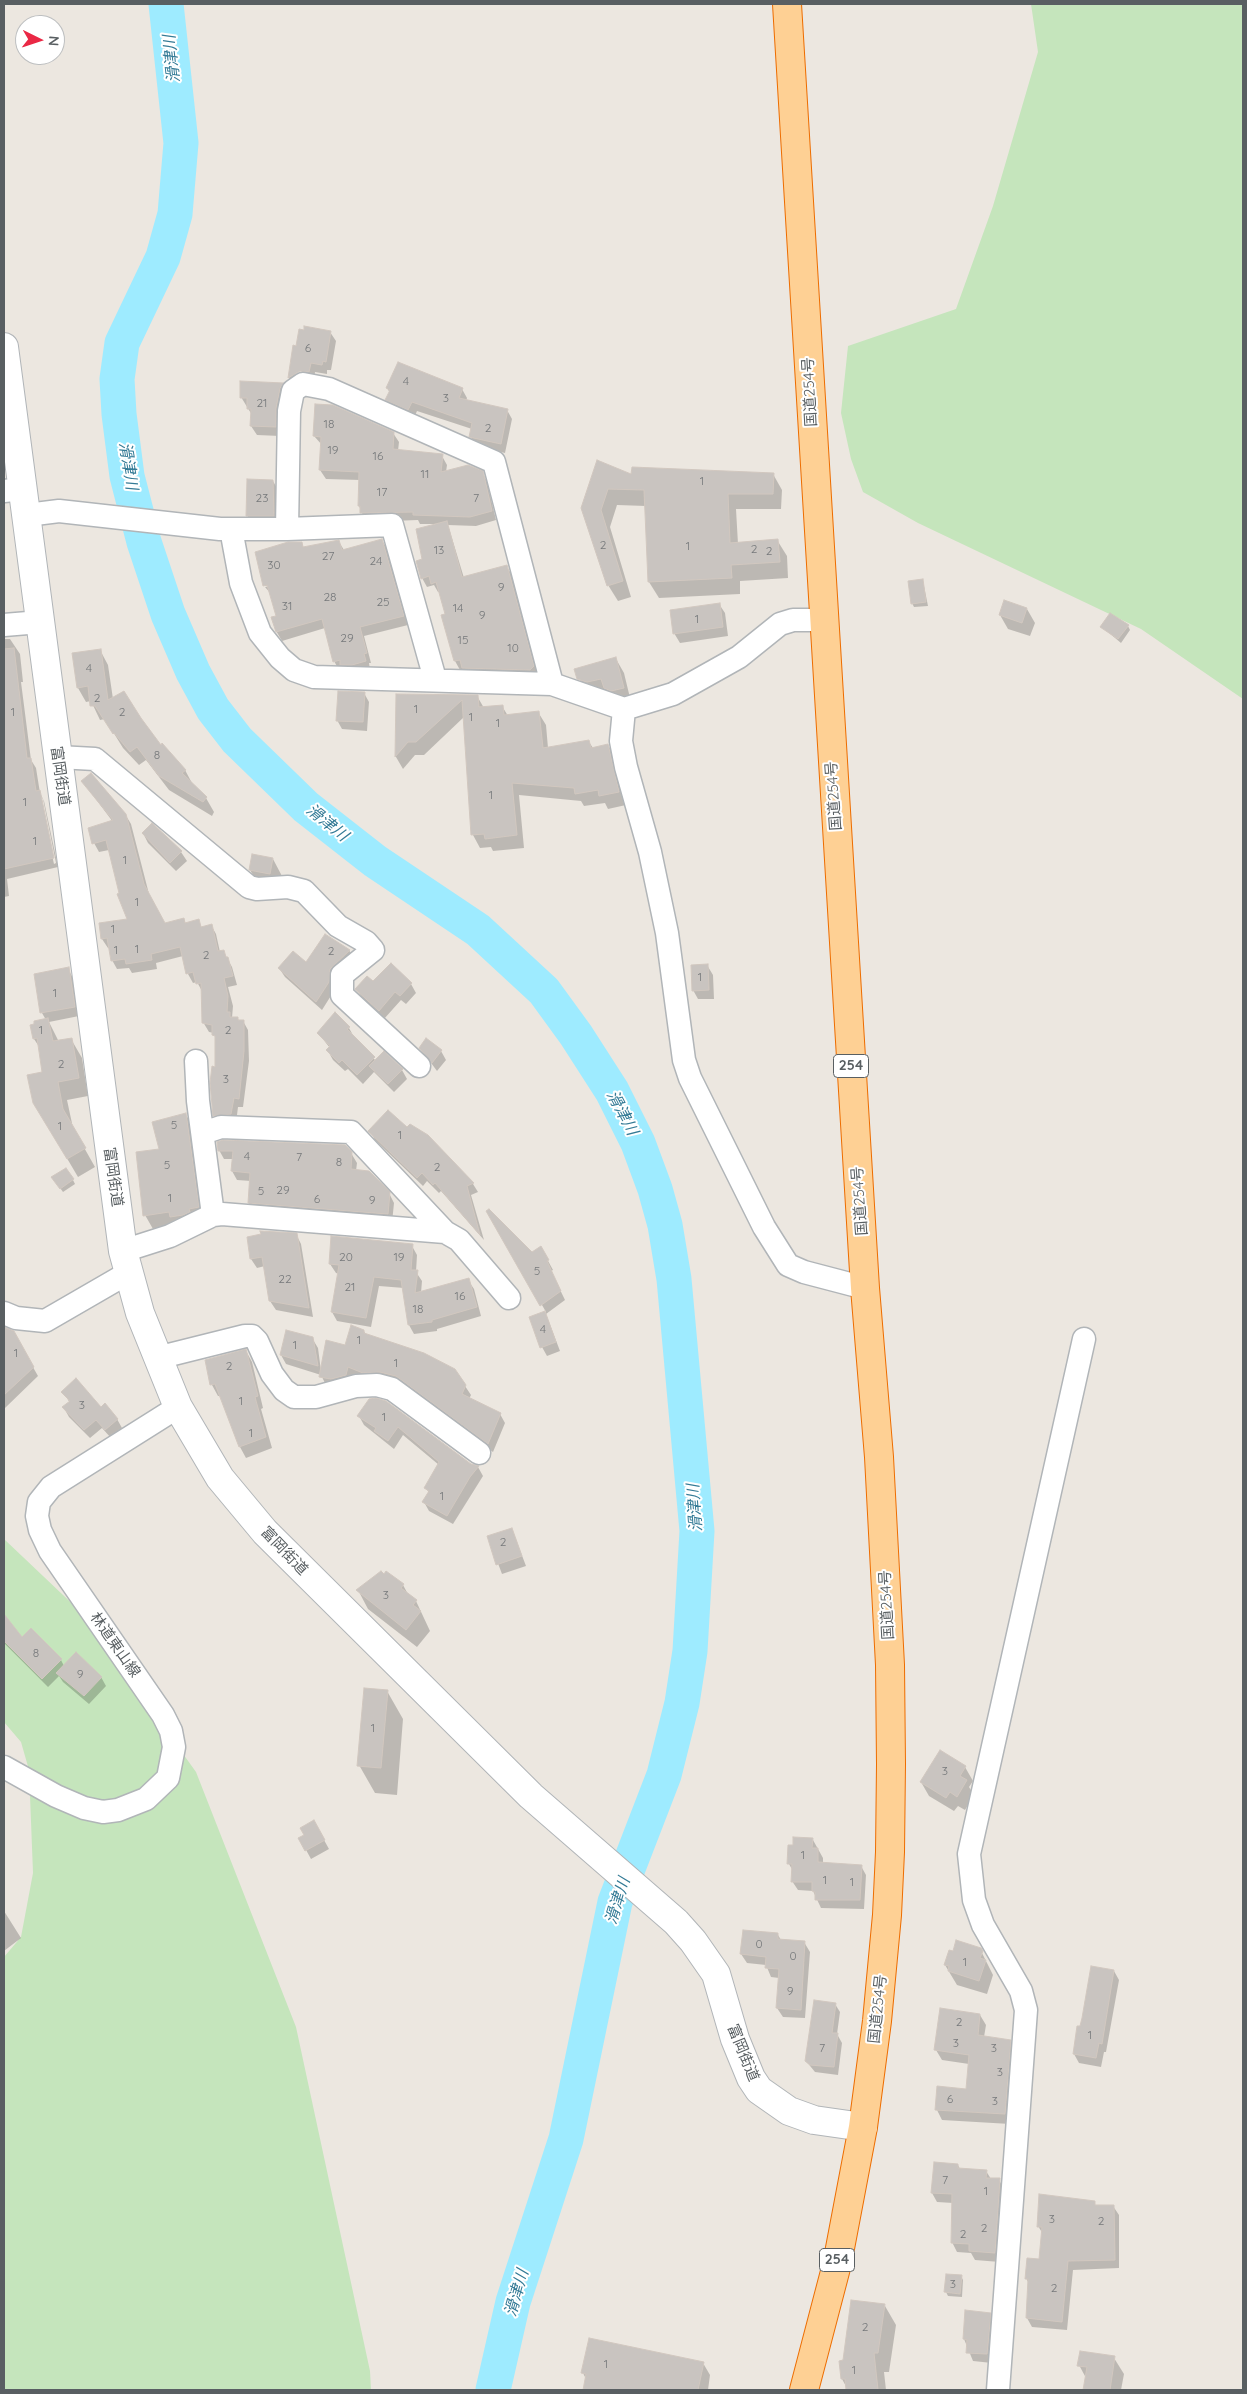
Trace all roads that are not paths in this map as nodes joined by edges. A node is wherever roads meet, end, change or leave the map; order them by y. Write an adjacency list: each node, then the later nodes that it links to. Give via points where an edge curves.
1 (787, 4): 6 (highway, 国道254号 / 254)
2 (4, 347): 3 (street, 富岡街道)
3 (18, 498): 4 (street, via 64,512); 7 (street, 富岡街道)
4 (225, 529): 5 (street); 9 (street, via 260,633 294,670 314,677)
5 (287, 529): 9 (street, via 392,525); 10 (street, via 289,411 293,391 303,384 329,389 494,462)
6 (824, 620): 11 (street, via 793,620 780,624 739,657 674,694); 19 (highway, 国道254号 / 254)
7 (40, 622): 8 (street); 12 (street, 富岡街道)
8 (4, 625)
9 (435, 679): 10 (street)
10 (552, 684): 11 (street)
11 (624, 710): 19 (street, via 621,741 667,933 684,1060 690,1078 764,1226 788,1264 804,1272)
12 (58, 757): 14 (street, via 94,759 250,887 288,886 304,891 338,926 366,942 373,950 342,975 342,995); 18 (street, 富岡街道)
13 (196, 1061): 15 (street)
14 (420, 1066)
15 (203, 1133): 16 (street); 17 (street, via 221,1127 350,1132)
16 (213, 1215): 17 (street); 18 (street)
17 (445, 1232): 20 (street, via 459,1240)
18 (125, 1262): 21 (street, via 45,1321 16,1318); 23 (street, 富岡街道)
19 (865, 1288): 27 (highway, 国道254号 / 254, via 879,1457 891,1764 886,1924 878,2021)
20 (510, 1298)
21 (4, 1313)
22 (1084, 1339): 29 (street, via 969,1854 974,1900 980,1917 1021,1991 1026,2010)
23 (157, 1358): 24 (street, 富岡街道); 25 (street, via 252,1336 272,1374 294,1397 316,1397 356,1386 376,1385 392,1389)
24 (178, 1406): 26 (street, 林道東山線, via 51,1487 39,1502 37,1516 50,1551 171,1731 174,1747 168,1778 146,1799 103,1812 56,1796); 27 (street, 富岡街道, via 220,1478 265,1532 531,1796 670,1916 694,1941 716,1974 735,2039 750,2078 759,2090 789,2111 814,2120)
25 (479, 1453)
26 (4, 1767)
27 (863, 2127): 28 (highway, 国道254号 / 254, via 837,2264)
28 (804, 2390)
29 (998, 2390)

